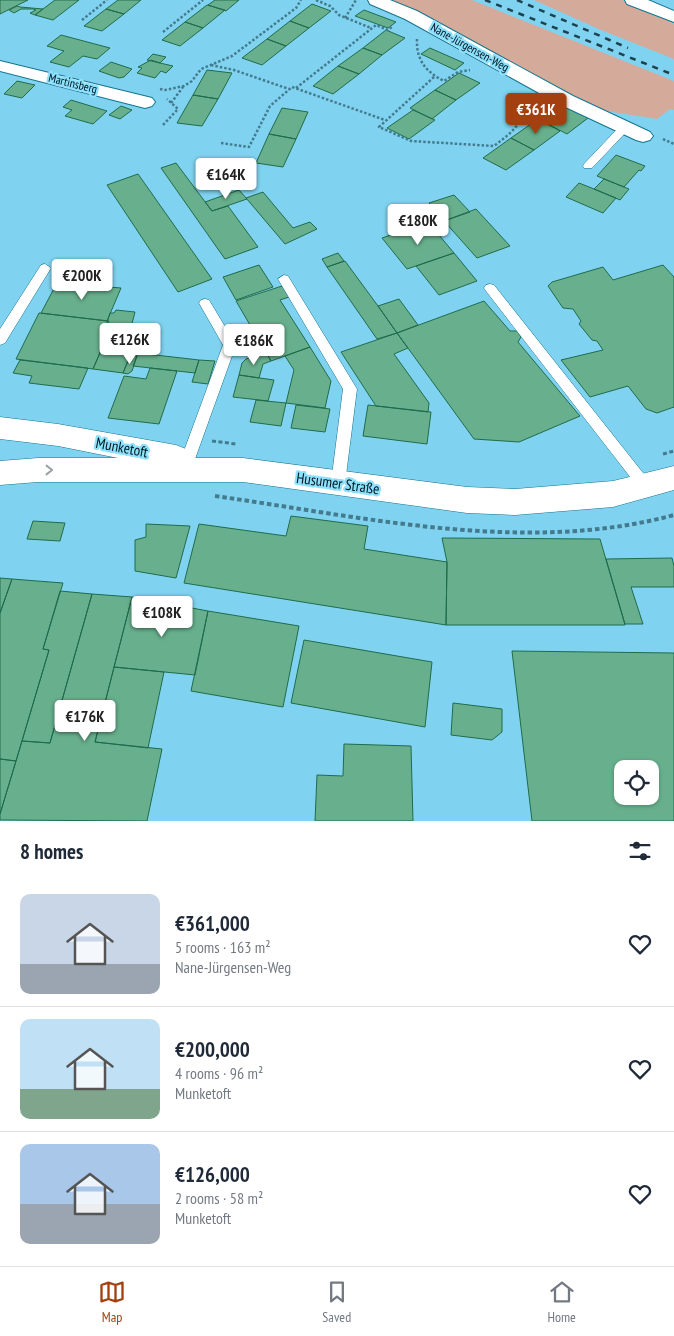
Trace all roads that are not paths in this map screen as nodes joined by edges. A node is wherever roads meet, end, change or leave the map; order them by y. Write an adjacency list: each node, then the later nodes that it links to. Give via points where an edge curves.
1 (376, 0): 6 (street, Nane-Jürgensen-Weg, via 424,22 566,100)
2 (645, 2): 3 (street)
3 (674, 17)
4 (0, 66): 5 (street, Martinsberg)
5 (150, 95)
6 (625, 127): 7 (street, Nane-Jürgensen-Weg); 8 (lane)
7 (643, 136)
8 (588, 166)
9 (45, 268): 13 (lane)
10 (284, 279): 19 (lane, via 350,389)
11 (490, 288): 20 (lane)
12 (205, 302): 15 (lane, via 230,344)
13 (0, 340)
14 (0, 428): 15 (main road, Munketoft)
15 (192, 449): 16 (main road, Munketoft)
16 (244, 458): 17 (main road, Husumer Straße, one-way to 16); 19 (main road, Husumer Straße)
17 (0, 473)
18 (674, 478): 20 (main road, Husumer Straße)
19 (338, 483): 20 (main road, Husumer Straße, via 467,500 515,502 613,494)
20 (646, 487)

